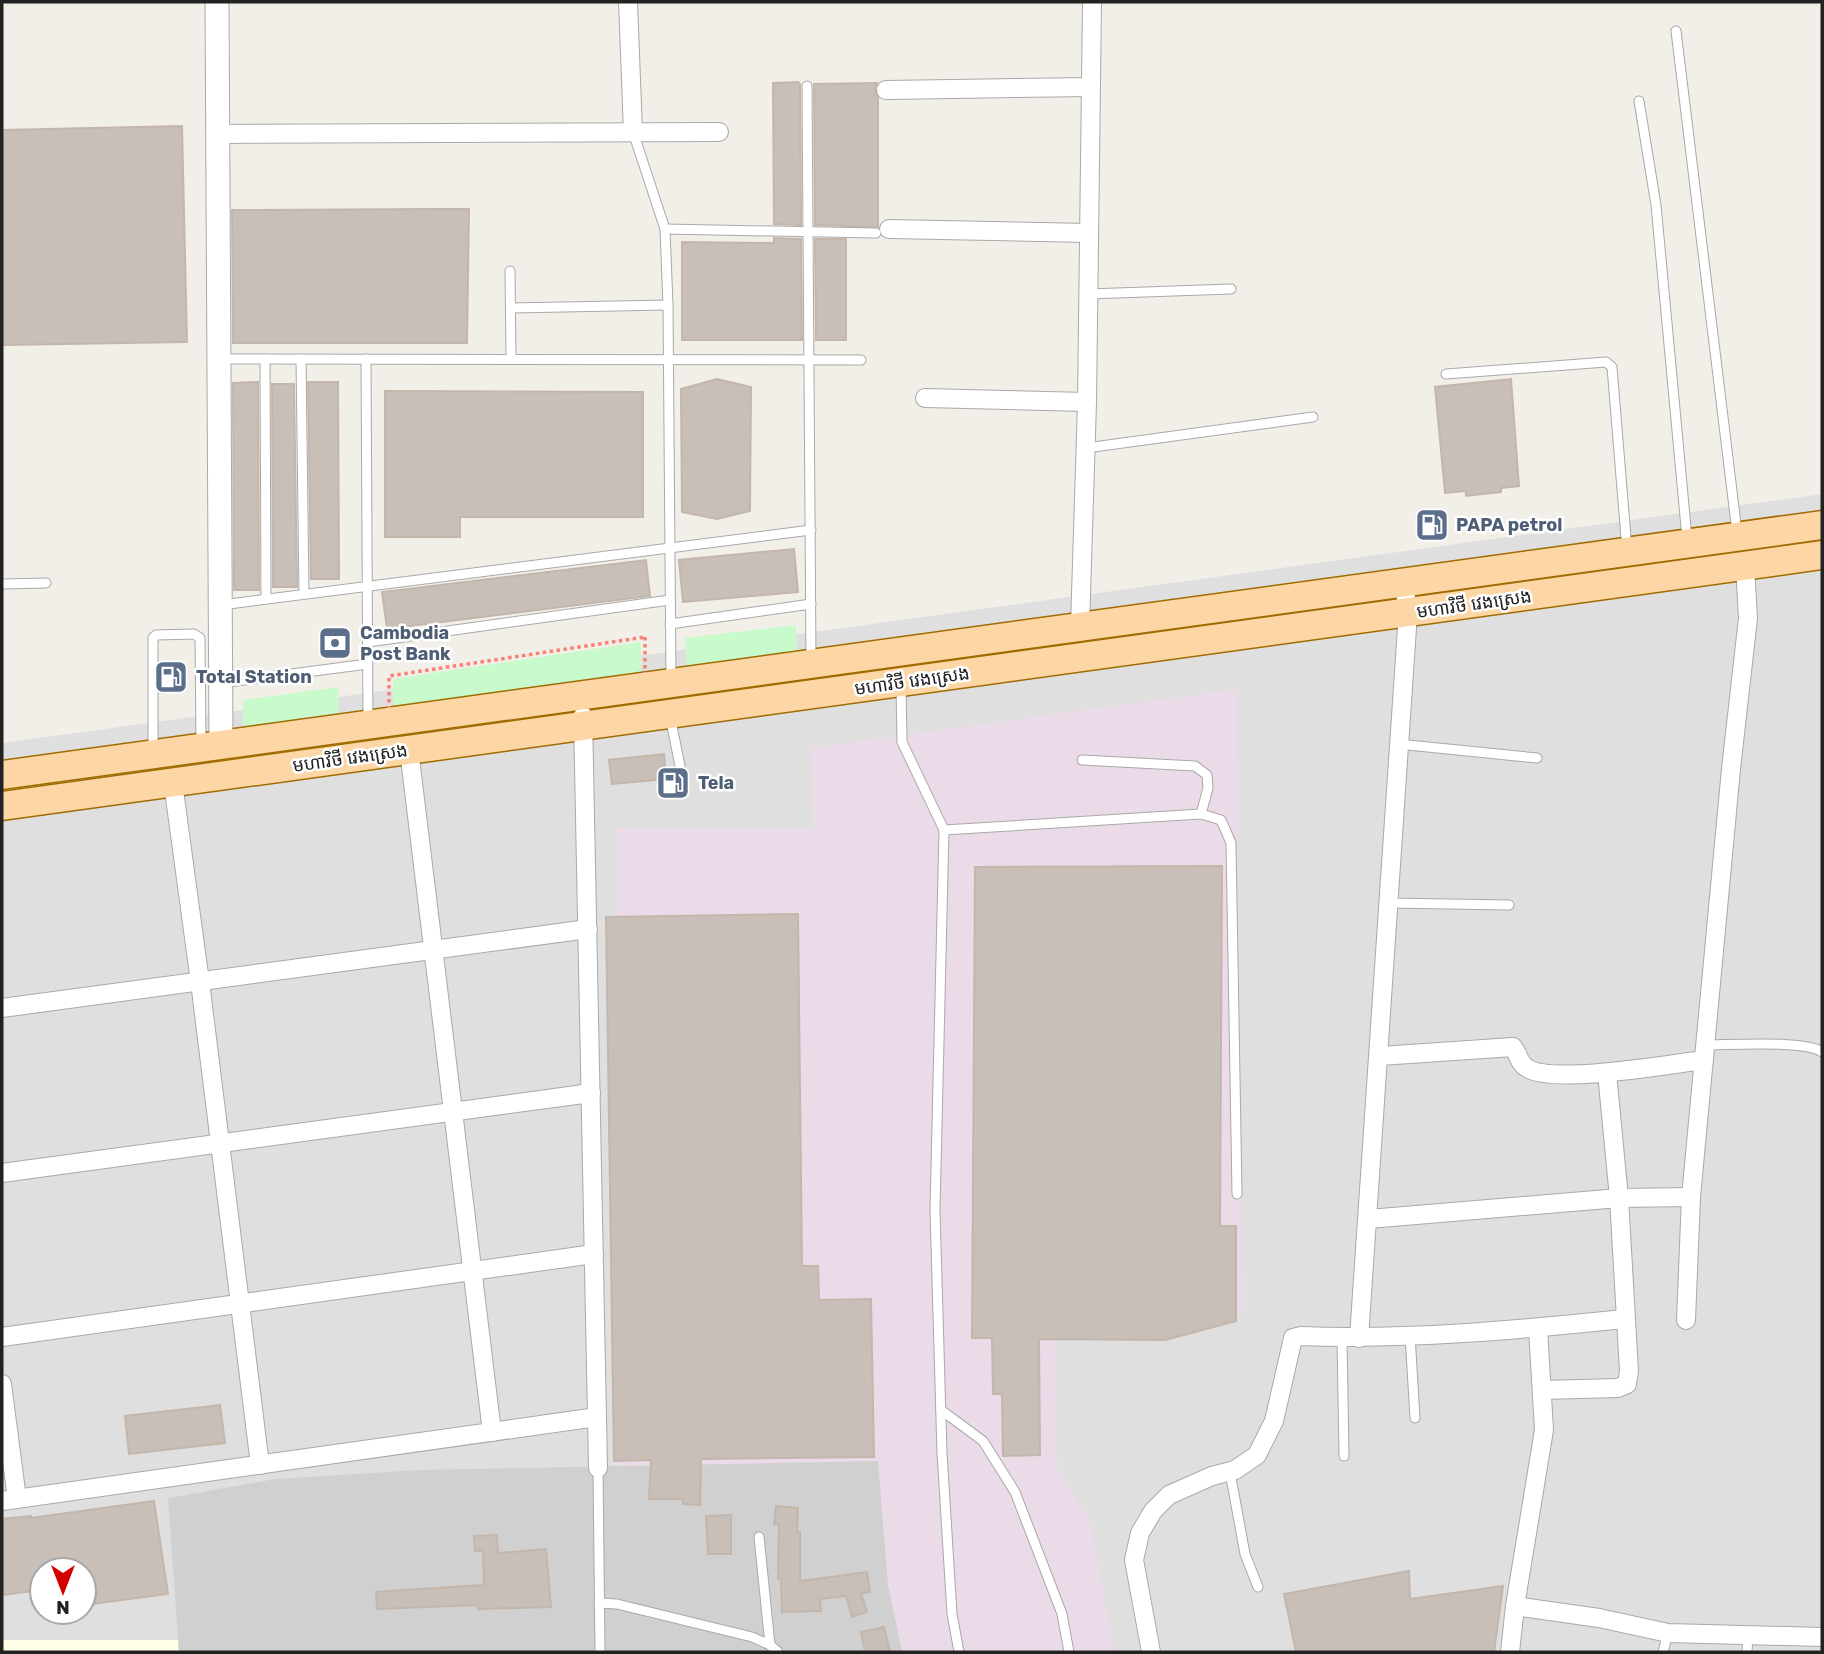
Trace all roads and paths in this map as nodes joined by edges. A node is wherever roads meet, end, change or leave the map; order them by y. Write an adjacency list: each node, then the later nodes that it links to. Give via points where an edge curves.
1 (217, 2): 11 (street)
2 (628, 2): 9 (street)
3 (1092, 2): 6 (street)
4 (1676, 32): 36 (lane)
5 (807, 86): 14 (lane)
6 (1091, 87): 7 (street); 15 (street)
7 (886, 90)
8 (1639, 101): 37 (lane, via 1656,205)
9 (633, 132): 10 (street); 11 (street); 12 (lane)
10 (719, 132)
11 (218, 134): 60 (street)
12 (664, 229): 14 (lane); 19 (lane)
13 (883, 231): 14 (lane); 15 (street)
14 (808, 232): 27 (lane)
15 (1089, 233): 18 (street)
16 (510, 271): 20 (lane)
17 (1231, 289): 18 (lane)
18 (1088, 294): 31 (street)
19 (668, 305): 20 (lane); 26 (lane)
20 (510, 308): 25 (lane)
21 (223, 359): 22 (lane)
22 (265, 359): 23 (lane); 47 (lane)
23 (301, 359): 24 (lane); 46 (lane)
24 (366, 359): 25 (lane); 45 (lane)
25 (512, 359): 26 (lane)
26 (668, 360): 27 (lane); 38 (lane)
27 (809, 360): 28 (lane); 35 (lane)
28 (861, 360)
29 (1446, 374): 39 (lane, via 1610,364)
30 (925, 398): 31 (street)
31 (1087, 402): 33 (street)
32 (1313, 417): 33 (lane)
33 (1086, 448): 53 (street)
34 (1822, 525): 36 (main road, មហាវិថី វេងស្រេង)
35 (811, 530): 38 (lane); 50 (lane)
36 (1737, 537): 37 (main road, មហាវិថី វេងស្រេង)
37 (1687, 544): 39 (main road, មហាវិថី វេងស្រេង)
38 (670, 548): 45 (lane); 48 (lane)
39 (1627, 552): 43 (main road, មហាវិថី វេងស្រេង)
40 (1822, 555): 41 (main road, មហាវិថី វេងស្រេង)
41 (1745, 566): 51 (main road, មហាវិថី វេងស្រេង); 83 (street, via 1748,618)
42 (46, 583): 44 (lane)
43 (1404, 583): 51 (street); 53 (main road, មហាវិថី វេងស្រេង)
44 (2, 584)
45 (367, 587): 46 (lane); 54 (lane)
46 (304, 594): 47 (lane)
47 (266, 599): 49 (lane)
48 (670, 600): 52 (lane); 54 (lane)
49 (229, 604)
50 (811, 604): 52 (lane); 57 (lane)
51 (1408, 613): 59 (main road, មហាវិថី វេងស្រេង); 65 (street)
52 (670, 624): 58 (lane)
53 (1080, 627): 55 (main road, មហាវិថី វេងស្រេង)
54 (368, 642): 56 (lane)
55 (896, 652): 57 (main road, មហាវិថី វេងស្រេង); 59 (main road)
56 (368, 664): 60 (lane); 63 (lane)
57 (811, 664): 58 (main road, មហាវិថី វេងស្រេង)
58 (658, 682): 58 (path, via 537,695 389,716 389,676 645,637); 61 (main road, មហាវិថី វេងស្រេង)
59 (901, 682): 62 (main road, មហាវិថី វេងស្រេង); 76 (lane, via 902,743)
60 (221, 684): 66 (street)
61 (580, 696): 63 (main road, មហាវិថី វេងស្រេង); 64 (street)
62 (670, 715): 64 (main road, មហាវិថី វេងស្រេង); 71 (lane)
63 (368, 724): 66 (main road, មហាវិថី វេងស្រេង)
64 (584, 726): 67 (main road, មហាវិថី វេងស្រេង); 79 (street)
65 (1398, 744): 69 (lane); 77 (street)
66 (211, 746): 68 (main road, មហាវិថី វេងស្រេង); 68 (lane, via 200,638 194,634 156,635)
67 (409, 750): 73 (main road, មហាវិថី វេងស្រេង); 80 (street)
68 (153, 754): 72 (main road, មហាវិថី វេងស្រេង)
69 (1537, 758)
70 (1082, 760): 75 (lane, via 1195,766 1207,775)
71 (680, 766)
72 (2, 775)
73 (173, 783): 74 (main road, មហាវិថី វេងស្រេង); 81 (street)
74 (2, 806)
75 (1201, 814): 76 (lane); 91 (lane, via 1221,820 1231,843)
76 (944, 830): 106 (lane, via 935,1210)
77 (1389, 903): 78 (lane); 85 (street)
78 (1509, 905)
79 (588, 929): 80 (street); 87 (street)
80 (433, 950): 81 (street); 88 (street)
81 (200, 982): 82 (street); 89 (street)
82 (2, 1008)
83 (1704, 1052): 84 (lane, via 1800,1046); 86 (street); 93 (street)
84 (1822, 1052)
85 (1380, 1056): 86 (street, via 1513,1047 1528,1070); 94 (street)
86 (1607, 1073): 92 (street)
87 (591, 1093): 88 (street); 95 (street)
88 (453, 1112): 89 (street); 96 (street)
89 (220, 1143): 90 (street); 97 (street)
90 (2, 1173)
91 (1237, 1194)
92 (1619, 1198): 93 (street); 94 (street); 98 (street)
93 (1691, 1198): 99 (street)
94 (1369, 1219): 103 (street)
95 (594, 1254): 96 (street); 107 (street)
96 (473, 1271): 97 (street); 109 (street)
97 (240, 1304): 102 (street); 111 (street)
98 (1624, 1319): 100 (street); 105 (street, via 1627,1384)
99 (1686, 1320)
100 (1538, 1328): 101 (street); 105 (street)
101 (1410, 1335): 103 (street); 108 (lane)
102 (2, 1337)
103 (1351, 1338): 110 (lane); 113 (street, via 1293,1338 1275,1421 1257,1455)
104 (2, 1384): 114 (street)
105 (1542, 1390): 118 (street, via 1544,1430)
106 (941, 1410): 125 (lane, via 952,1614); 126 (lane, via 983,1441 1015,1492 1062,1614)
107 (597, 1417): 109 (street); 112 (street)
108 (1415, 1418)
109 (492, 1432): 111 (street)
110 (1344, 1456)
111 (260, 1465): 114 (street)
112 (598, 1468): 117 (lane)
113 (1230, 1472): 116 (lane, via 1245,1554); 127 (street, via 1169,1495 1140,1533 1134,1560)
114 (9, 1500)
115 (759, 1537): 122 (lane)
116 (1258, 1587)
117 (599, 1603): 122 (lane); 123 (lane)
118 (1515, 1606): 119 (street); 128 (street)
119 (1668, 1633): 121 (street); 129 (lane)
120 (1822, 1637): 121 (street)
121 (1748, 1644)
122 (770, 1645): 124 (lane)
123 (600, 1652)
124 (778, 1652)
125 (959, 1652)
126 (1069, 1652)
127 (1151, 1652)
128 (1510, 1652)
129 (1663, 1652)

